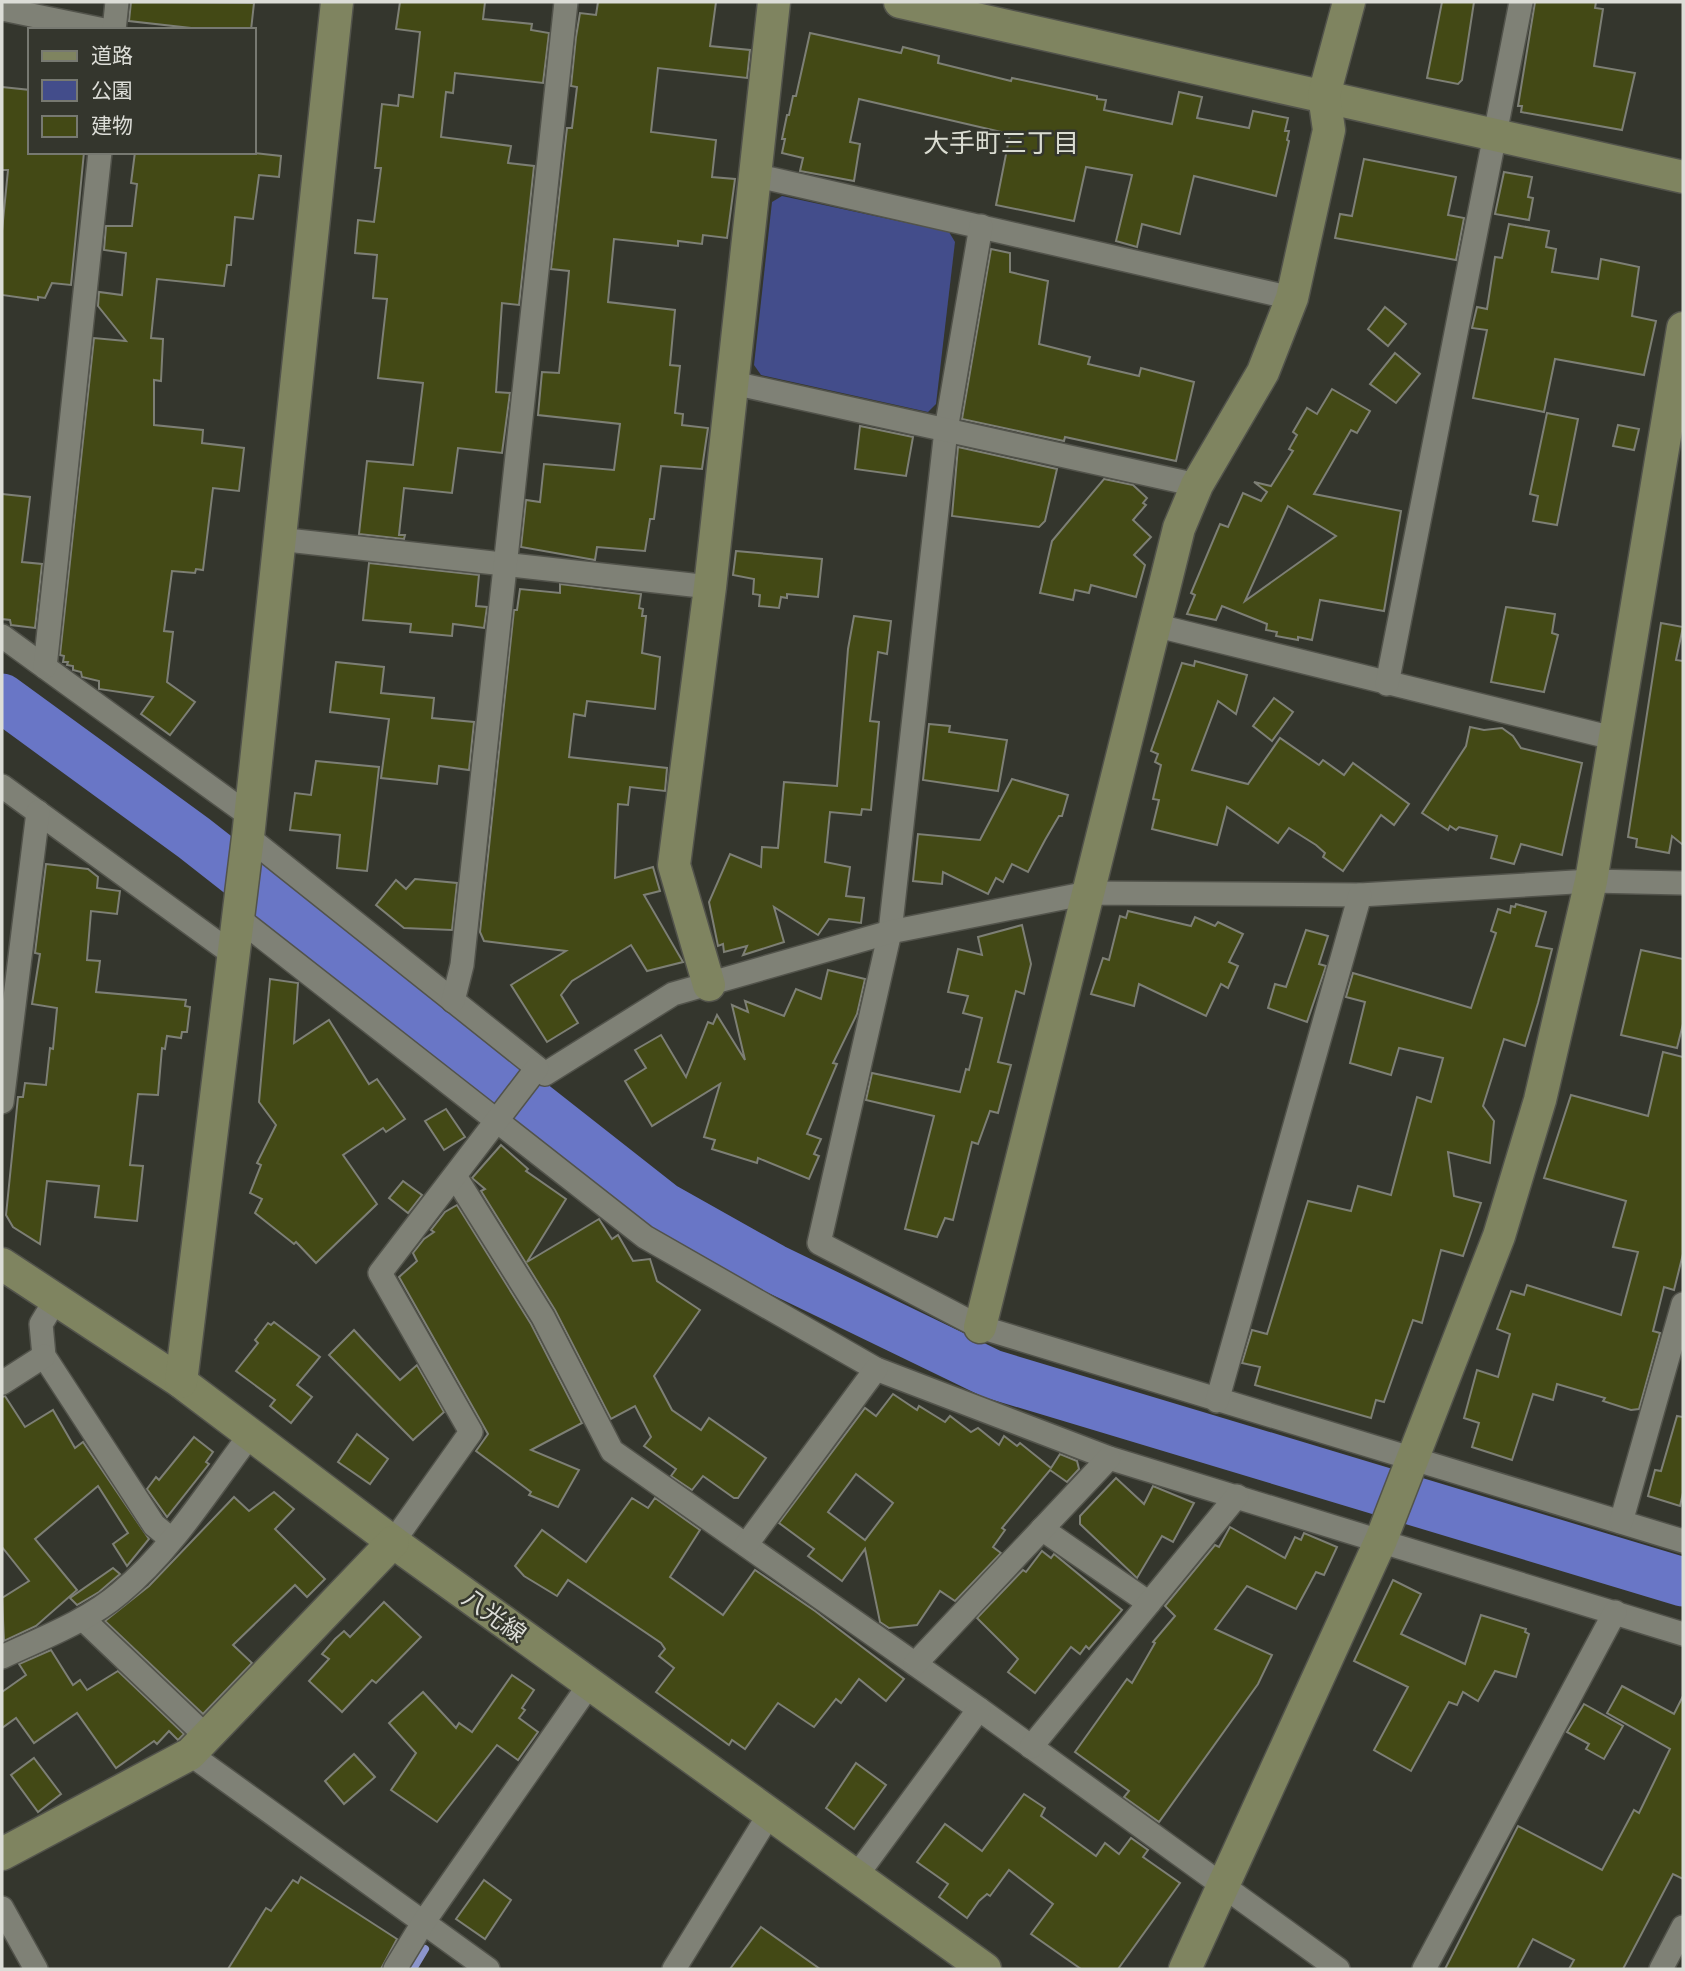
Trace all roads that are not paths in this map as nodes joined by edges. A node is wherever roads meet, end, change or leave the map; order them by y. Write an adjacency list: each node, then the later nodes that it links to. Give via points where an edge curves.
1 (117, 2): 10 (street)
2 (337, 2): 22 (street)
3 (566, 2): 23 (street)
4 (774, 2): 14 (street)
5 (900, 2): 11 (street)
6 (1349, 2): 11 (street)
7 (1521, 2): 12 (street)
8 (2, 9): 9 (street)
9 (94, 28)
10 (114, 28)
11 (1324, 95): 12 (street); 17 (street, via 1329,130)
12 (1495, 136): 15 (street); 28 (street)
13 (100, 154): 27 (street)
14 (754, 175): 16 (street); 19 (street)
15 (1683, 177)
16 (981, 226): 17 (street); 20 (street)
17 (1292, 298): 21 (street, via 1263,372)
18 (1683, 328): 29 (street)
19 (733, 383): 20 (street); 24 (street)
20 (946, 430): 21 (street); 38 (street)
21 (1197, 485): 25 (street, via 1179,528)
22 (278, 539): 23 (street); 32 (street)
23 (506, 565): 24 (street); 41 (street, via 462,965)
24 (710, 586): 40 (street, via 674,865)
25 (1154, 625): 28 (street); 35 (street)
26 (2, 636): 27 (street)
27 (45, 667): 32 (street)
28 (1387, 684): 29 (street)
29 (1613, 738): 33 (street)
30 (2, 786): 31 (street)
31 (38, 812): 39 (street); 42 (street)
32 (249, 827): 37 (street); 41 (street)
33 (1591, 881): 34 (street); 36 (street); 58 (street, via 1540,1100 1499,1236)
34 (1683, 883)
35 (1088, 893): 36 (street); 38 (street); 50 (street)
36 (1360, 895): 55 (street)
37 (238, 918): 39 (street); 45 (street)
38 (890, 932): 40 (street); 50 (street, via 819,1243)
39 (234, 955): 53 (street)
40 (709, 985): 43 (street, via 673,994 545,1074)
41 (453, 1001): 43 (street)
42 (6, 1021): 44 (street)
43 (533, 1074): 45 (street)
44 (2, 1102)
45 (501, 1115): 46 (street); 52 (street, via 645,1237)
46 (455, 1176): 65 (street, via 380,1273 471,1433); 66 (street, via 543,1317 612,1451)
47 (2, 1264): 48 (street, 八光線)
48 (55, 1300): 51 (street, via 41,1324); 53 (street, 八光線)
49 (1682, 1312): 60 (street)
50 (980, 1327): 55 (street)
51 (44, 1356): 54 (street); 63 (street, via 154,1525)
52 (876, 1369): 57 (street); 66 (street)
53 (181, 1382): 56 (street, 八光線)
54 (2, 1383)
55 (1217, 1401): 58 (street)
56 (250, 1435): 63 (street); 65 (street, 八光線)
57 (1109, 1458): 59 (street); 61 (street)
58 (1410, 1466): 60 (street); 62 (street)
59 (1237, 1496): 62 (street); 67 (street)
60 (1621, 1522): 64 (street)
61 (1042, 1529): 67 (street); 72 (street)
62 (1383, 1534): 68 (street); 80 (street)
63 (171, 1539): 69 (street, via 120,1594)
64 (1683, 1541)
65 (393, 1542): 73 (street, 八光線); 75 (street)
66 (746, 1545): 72 (street)
67 (1149, 1603): 76 (street)
68 (1615, 1612): 70 (street); 91 (street)
69 (83, 1619): 71 (street); 75 (street)
70 (1683, 1634)
71 (2, 1657)
72 (915, 1664): 74 (street)
73 (589, 1685): 77 (street, 八光線); 82 (street)
74 (979, 1709): 76 (street); 79 (street)
75 (199, 1745): 78 (street); 82 (street)
76 (1031, 1747): 80 (street)
77 (770, 1814): 79 (street, 八光線); 87 (street)
78 (2, 1854)
79 (857, 1875): 88 (street, 八光線)
80 (1223, 1885): 89 (street); 90 (street)
81 (2, 1908): 84 (street)
82 (424, 1923): 85 (street); 86 (street)
83 (1683, 1927): 92 (street)
84 (36, 1969)
85 (395, 1969)
86 (488, 1969)
87 (674, 1969)
88 (985, 1969)
89 (1185, 1969)
90 (1338, 1969)
91 (1424, 1969)
92 (1661, 1969)

